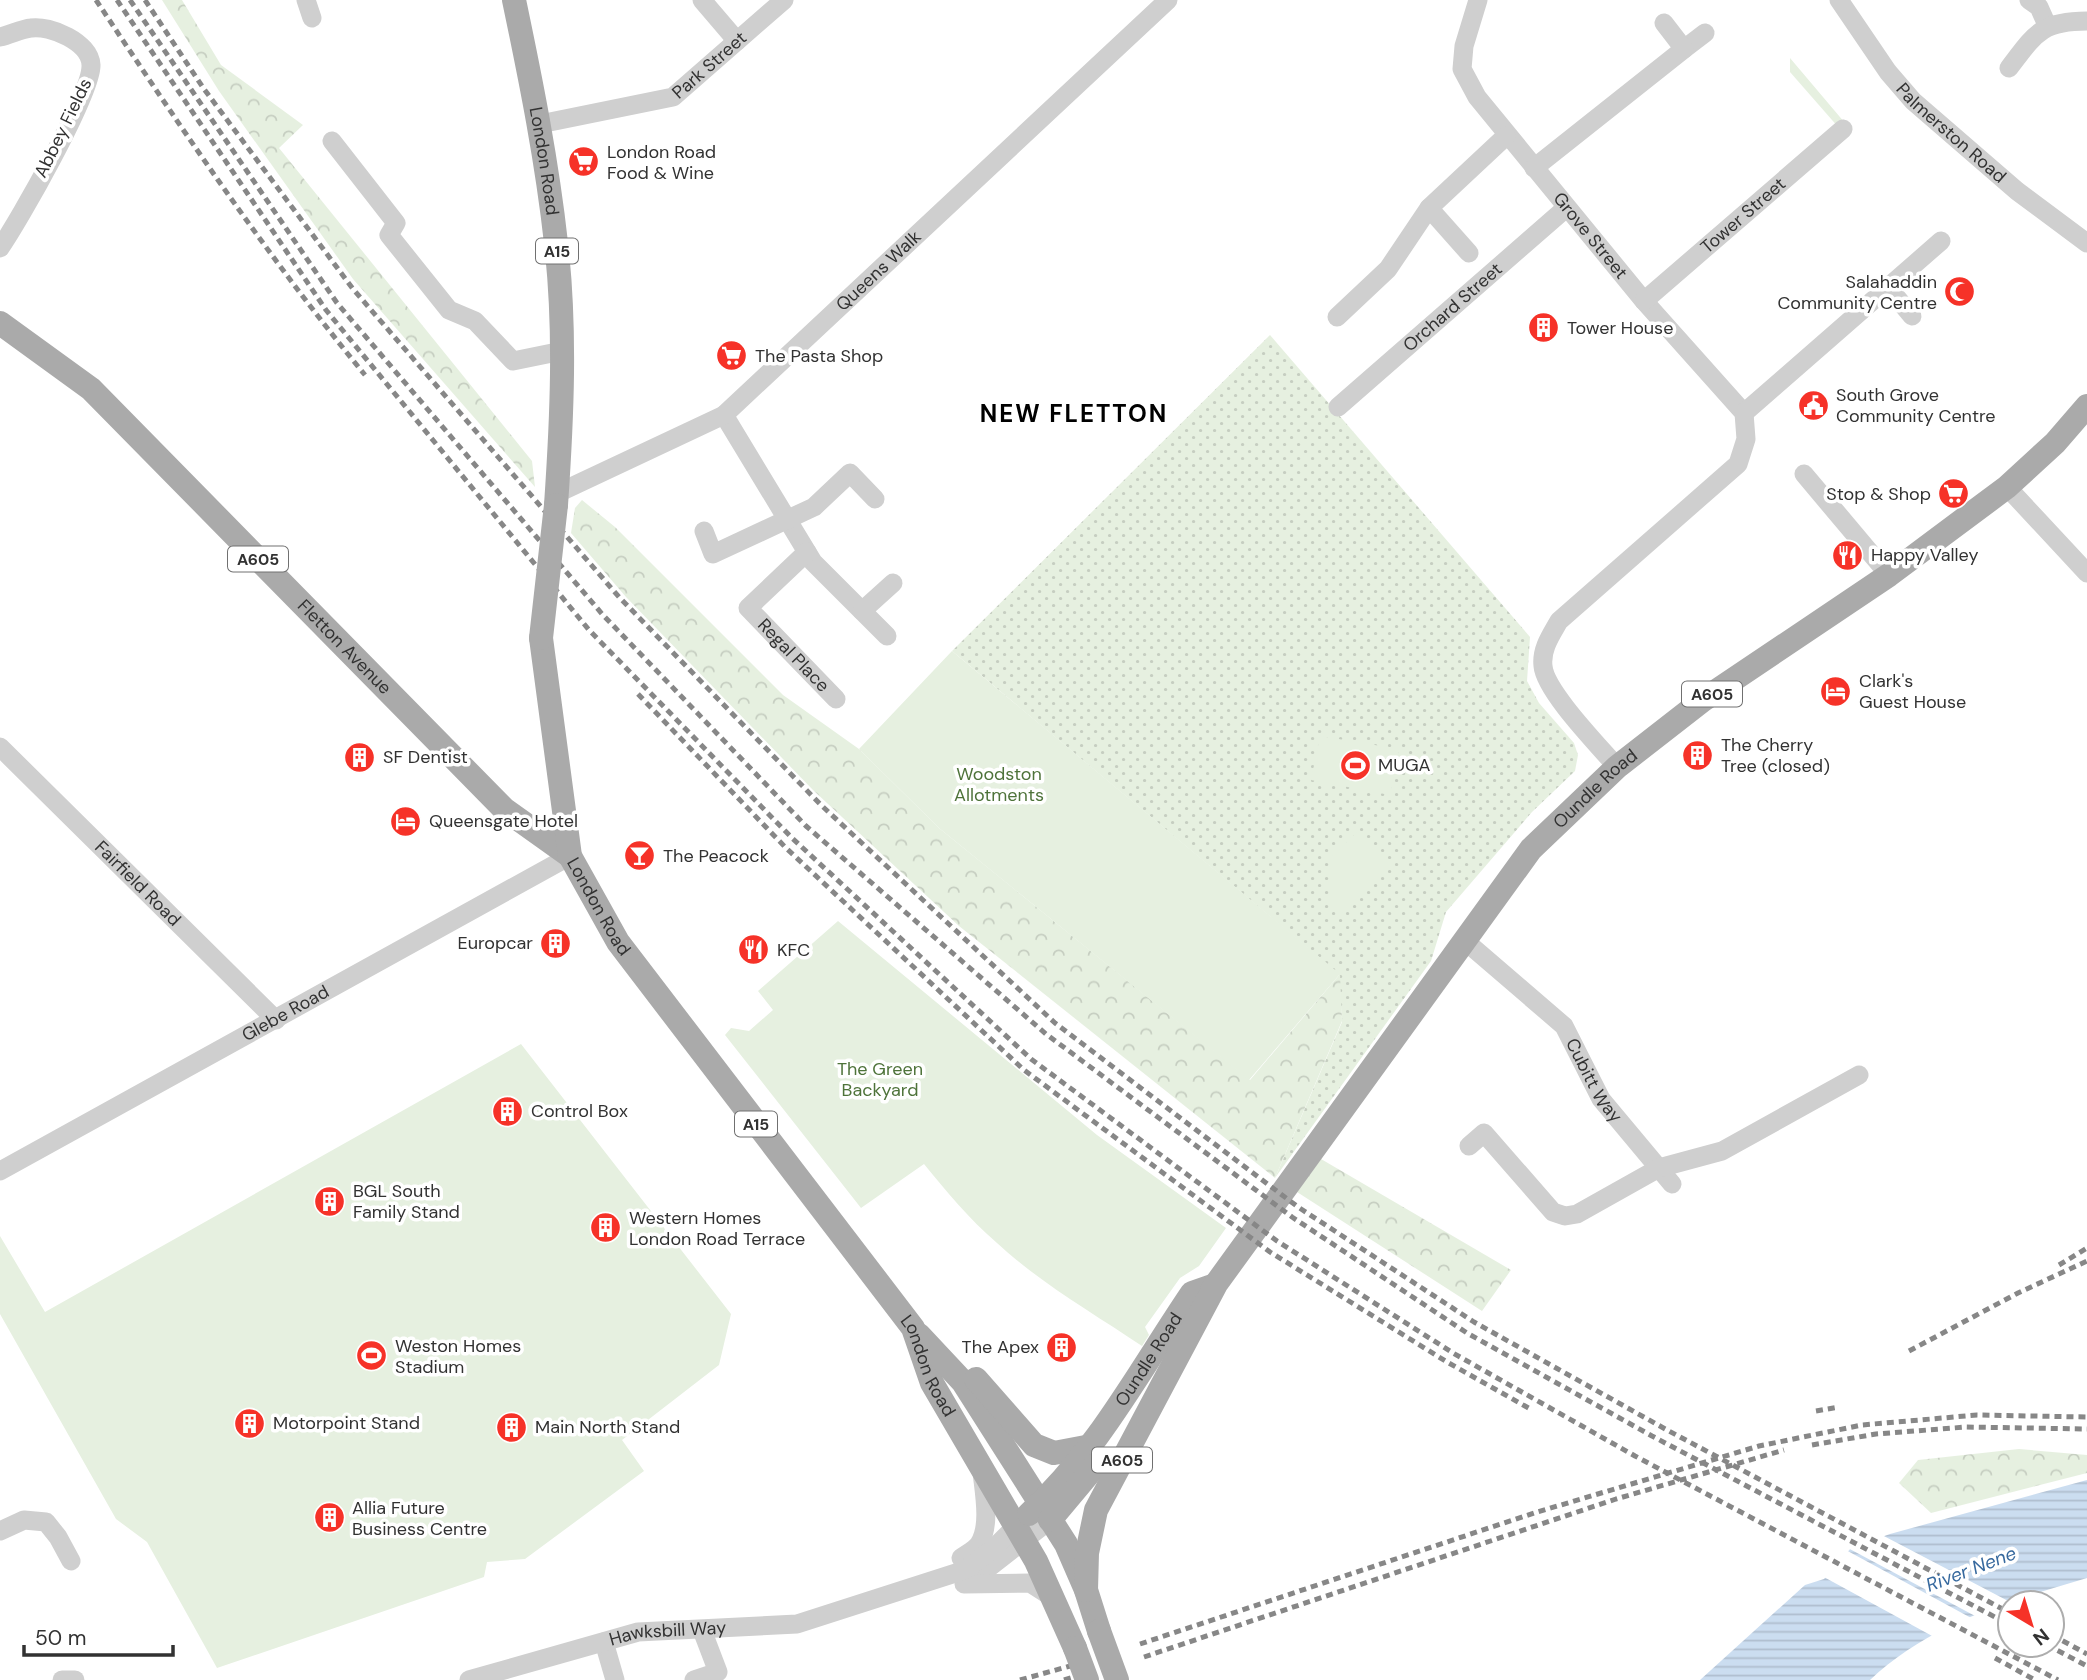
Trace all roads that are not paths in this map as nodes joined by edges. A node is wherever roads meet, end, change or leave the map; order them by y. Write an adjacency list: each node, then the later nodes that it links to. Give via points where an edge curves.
1 (514, 0): 16 (main road, London Road / A15)
2 (702, 0): 13 (street)
3 (784, 0): 13 (street, Park Street)
4 (1168, 0): 36 (street, Queens Walk)
5 (1478, 0): 18 (street, Grove Street, via 1462,69 1476,97)
6 (1839, 0): 24 (street, Palmerston Road, via 1913,101 2017,191)
7 (2029, 0): 10 (street, via 2039,7)
8 (2087, 21): 10 (street)
9 (1664, 23): 14 (street)
10 (2047, 25): 15 (street, via 2037,31)
11 (1704, 33): 14 (street)
12 (0, 37): 25 (street, Abbey Fields, via 40,27 81,46 91,61 90,78 78,105)
13 (737, 41): 16 (street, Park Street, via 673,97)
14 (1684, 49): 20 (street)
15 (2009, 68)
16 (540, 124): 32 (main road, London Road / A15, via 556,245)
17 (1843, 129): 28 (street, Tower Street)
18 (1506, 136): 20 (street, Grove Street); 21 (street)
19 (331, 141): 32 (street, via 396,223 388,235 449,310 475,321 513,361)
20 (1534, 168): 22 (street, Grove Street)
21 (1429, 208): 26 (street); 29 (street, via 1388,269)
22 (1566, 208): 28 (street, Grove Street); 34 (street, Orchard Street)
23 (1941, 242): 27 (street)
24 (2087, 243)
25 (0, 248)
26 (1469, 253)
27 (1888, 287): 30 (street); 35 (street)
28 (1644, 301): 35 (street, Grove Street)
29 (1337, 317)
30 (1912, 317)
31 (0, 323): 52 (main road, Fletton Avenue / A605, via 91,388 504,809)
32 (562, 351): 40 (main road, London Road / A15)
33 (2087, 406): 38 (main road, Oundle Road / A605)
34 (1338, 407)
35 (1744, 413): 51 (street, via 1746,439 1738,464 1559,621 1544,648 1549,686)
36 (724, 415): 40 (street, Queens Walk); 41 (street)
37 (1804, 474): 45 (street)
38 (2007, 487): 44 (street); 45 (main road, Oundle Road / A605)
39 (875, 499): 41 (street, via 850,473 814,507)
40 (556, 500): 52 (main road, London Road / A15, bridge, via 541,638)
41 (785, 519): 42 (street, via 713,554); 43 (street)
42 (704, 531)
43 (807, 552): 47 (street); 49 (street, Regal Place, via 748,608)
44 (2087, 573)
45 (1889, 575): 51 (main road, Oundle Road / A605, via 1713,693)
46 (892, 583): 47 (street)
47 (862, 611): 48 (street)
48 (887, 636)
49 (836, 699)
50 (0, 747): 54 (street, Fairfield Road)
51 (1617, 767): 53 (main road, Oundle Road / A605, via 1540,838)
52 (570, 856): 54 (street, Glebe Road); 61 (main road, London Road / A15, via 618,942)
53 (1464, 940): 57 (street, Cubitt Way, via 1563,1026 1601,1099); 60 (main road, Oundle Road / A605)
54 (276, 1020): 58 (street, Glebe Road)
55 (1859, 1075): 57 (street, via 1723,1152)
56 (1469, 1146): 57 (street, via 1484,1133 1539,1200 1565,1216 1591,1208)
57 (1659, 1168): 59 (street, Cubitt Way)
58 (0, 1171)
59 (1672, 1184)
60 (1216, 1284): 62 (main road, Oundle Road / A605); 64 (main road, Oundle Road / A605, via 1192,1293)
61 (913, 1328): 63 (main road, A605); 65 (main road, London Road / A15, via 932,1383)
62 (1185, 1339): 66 (main road, Oundle Road / A605, via 1084,1480); 71 (main road, Oundle Road / A605, via 1096,1510 1087,1553)
63 (953, 1371): 64 (main road, A605, via 972,1376 1034,1445 1054,1453); 66 (main road, A605)
64 (1091, 1446): 66 (main road, Oundle Road / A605)
65 (982, 1465): 68 (main road, London Road / A15); 72 (street, Hawksbill Way, via 985,1507 979,1544 950,1566 901,1581)
66 (1045, 1512): 68 (main road, Oundle Road / A605); 71 (main road)
67 (0, 1531): 69 (street, via 24,1520 46,1522)
68 (1020, 1534): 70 (street, Hawksbill Way); 72 (street, Hawksbill Way, via 965,1570); 73 (main road, London Road / A15)
69 (71, 1561)
70 (964, 1584): 72 (street, Hawksbill Way, via 883,1601); 73 (street, Hawksbill Way, via 1030,1583)
71 (1086, 1590): 82 (main road, bridge)
72 (868, 1599): 74 (street, Hawksbill Way, via 797,1624)
73 (1056, 1600): 81 (main road, London Road / A15, bridge)
74 (702, 1630): 75 (street, Hawksbill Way, via 638,1632); 80 (street, via 718,1672)
75 (604, 1642): 78 (street, Hawksbill Way); 79 (street)
76 (62, 1680): 77 (street)
77 (75, 1680)
78 (469, 1680)
79 (615, 1680)
80 (694, 1680)
81 (1087, 1680)
82 (1116, 1680)

